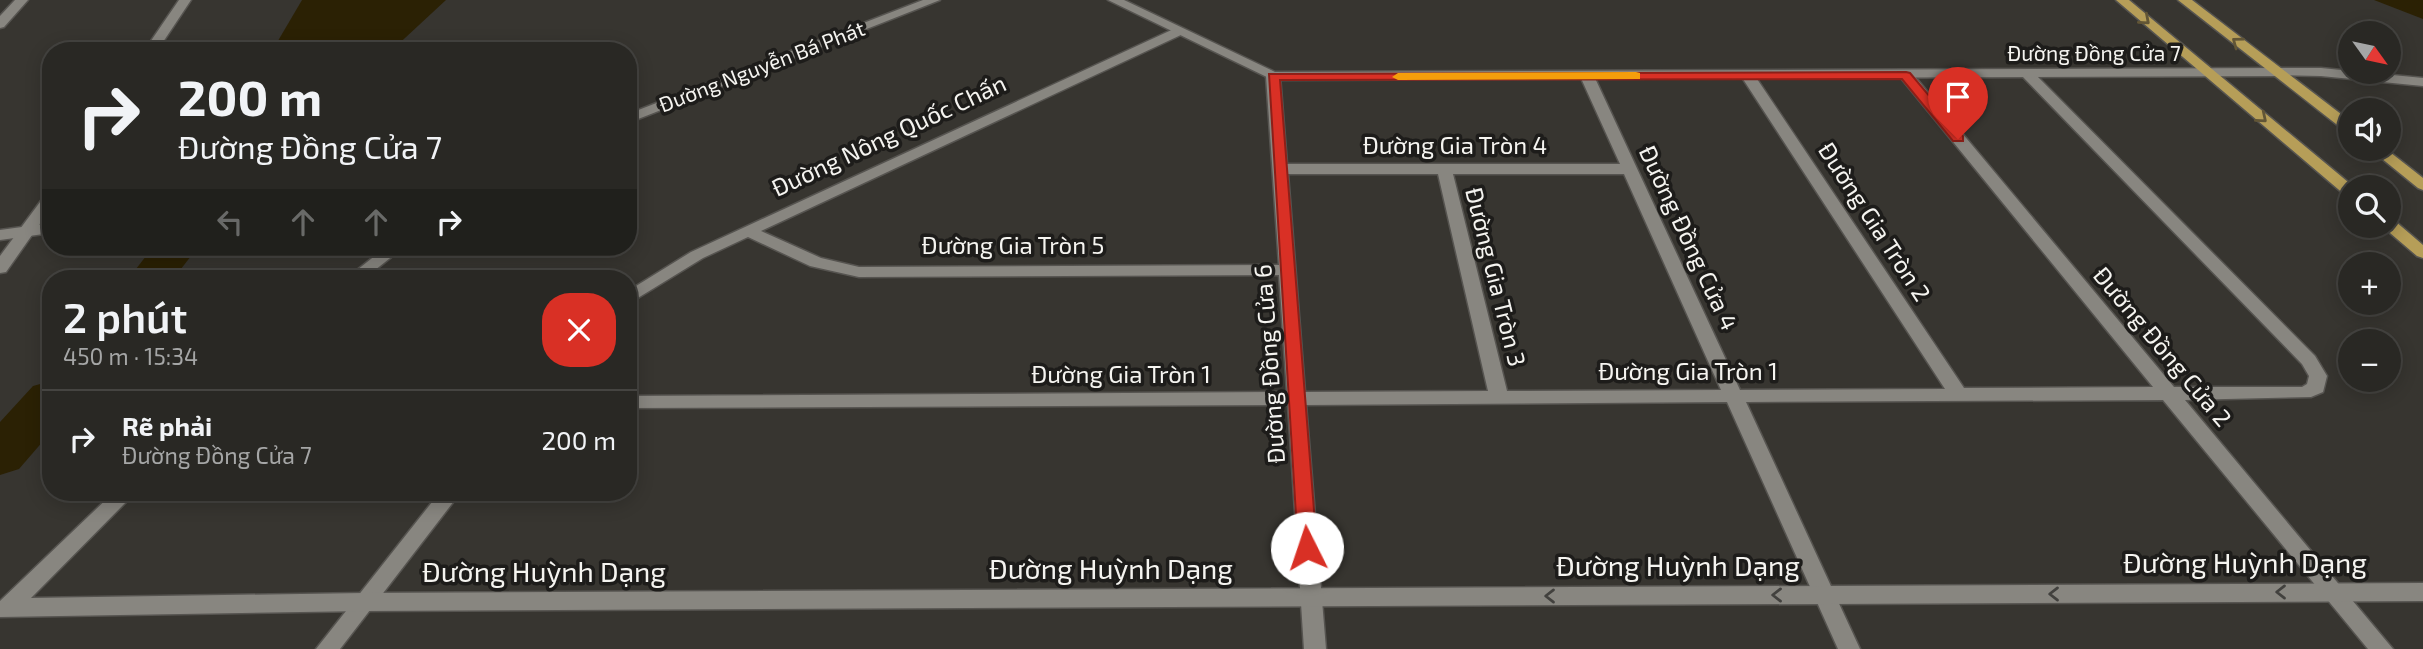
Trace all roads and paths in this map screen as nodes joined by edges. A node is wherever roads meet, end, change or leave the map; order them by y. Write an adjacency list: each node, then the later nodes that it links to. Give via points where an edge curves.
1 (22, 0): 7 (street)
2 (185, 0): 9 (street)
3 (934, 0): 18 (street, Đường Nguyễn Bá Phát)
4 (1114, 0): 8 (street, Đường Đồng Cửa 7)
5 (2122, 0): 11 (main road, one-way to 11)
6 (2184, 0): 10 (main road, one-way to 6)
7 (0, 24)
8 (1178, 30): 14 (street, Đường Đồng Cửa 7); 29 (street, Đường Nông Quốc Chấn)
9 (156, 42)
10 (2279, 72): 11 (street, Đường Đồng Cửa 7); 17 (street, Đường Đồng Cửa 7); 19 (main road)
11 (2209, 74): 13 (street, Đường Đồng Cửa 7); 24 (main road, one-way to 24)
12 (1906, 75): 13 (street, Đường Đồng Cửa 7); 16 (street, Đường Đồng Cửa 7); 38 (street, Đường Đồng Cửa 2)
13 (2028, 75): 38 (street, Đường Gia Tròn 1, via 2309,360 2318,376 2316,388 2304,393)
14 (1273, 76): 15 (street, Đường Đồng Cửa 7); 21 (street, Đường Đồng Cửa 6)
15 (1587, 76): 16 (street, Đường Đồng Cửa 7); 23 (street, Đường Đồng Cửa 4)
16 (1748, 76): 39 (street, Đường Gia Tròn 2)
17 (2423, 82)
18 (637, 116)
19 (2338, 119)
20 (2392, 161): 25 (main road)
21 (1280, 169): 22 (street, Đường Gia Tròn 4); 36 (street, Đường Đồng Cửa 6)
22 (1444, 169): 23 (street, Đường Gia Tròn 4); 41 (street, Đường Gia Tròn 3)
23 (1630, 169): 40 (street, Đường Đồng Cửa 4)
24 (2338, 182)
25 (2423, 185)
26 (42, 210): 28 (street)
27 (42, 229): 28 (street)
28 (27, 231): 30 (street); 34 (street)
29 (748, 231): 36 (street, Đường Gia Tròn 5, via 833,269 859,272); 37 (street, Đường Nông Quốc Chấn)
30 (0, 234)
31 (2401, 234): 32 (main road)
32 (2423, 253)
33 (384, 256): 35 (street)
34 (0, 268)
35 (366, 270)
36 (1287, 270): 42 (street, Đường Đồng Cửa 6)
37 (637, 293)
38 (2167, 393): 39 (street, Đường Gia Tròn 1); 46 (street, Đường Đồng Cửa 2)
39 (1958, 394): 40 (street, Đường Gia Tròn 1)
40 (1734, 396): 41 (street, Đường Gia Tròn 1); 48 (street, Đường Đồng Cửa 4)
41 (1499, 397): 42 (street, Đường Gia Tròn 1)
42 (1297, 398): 43 (street, Đường Gia Tròn 1); 49 (street, Đường Đồng Cửa 6)
43 (637, 402)
44 (117, 501): 51 (street)
45 (445, 501): 50 (street)
46 (2332, 592): 47 (street, Đường Huỳnh Dạng); 48 (street, Đường Huỳnh Dạng, one-way to 48); 55 (street, Đường Đồng Cửa 2)
47 (2423, 592)
48 (1825, 595): 49 (street, Đường Huỳnh Dạng, one-way to 49); 54 (street, Đường Đồng Cửa 4)
49 (1311, 598): 50 (street, Đường Huỳnh Dạng); 53 (street, Đường Đồng Cửa 6)
50 (364, 602): 51 (street, Đường Huỳnh Dạng); 52 (street)
51 (4, 611)
52 (327, 649)
53 (1315, 649)
54 (1849, 649)
55 (2382, 649)

